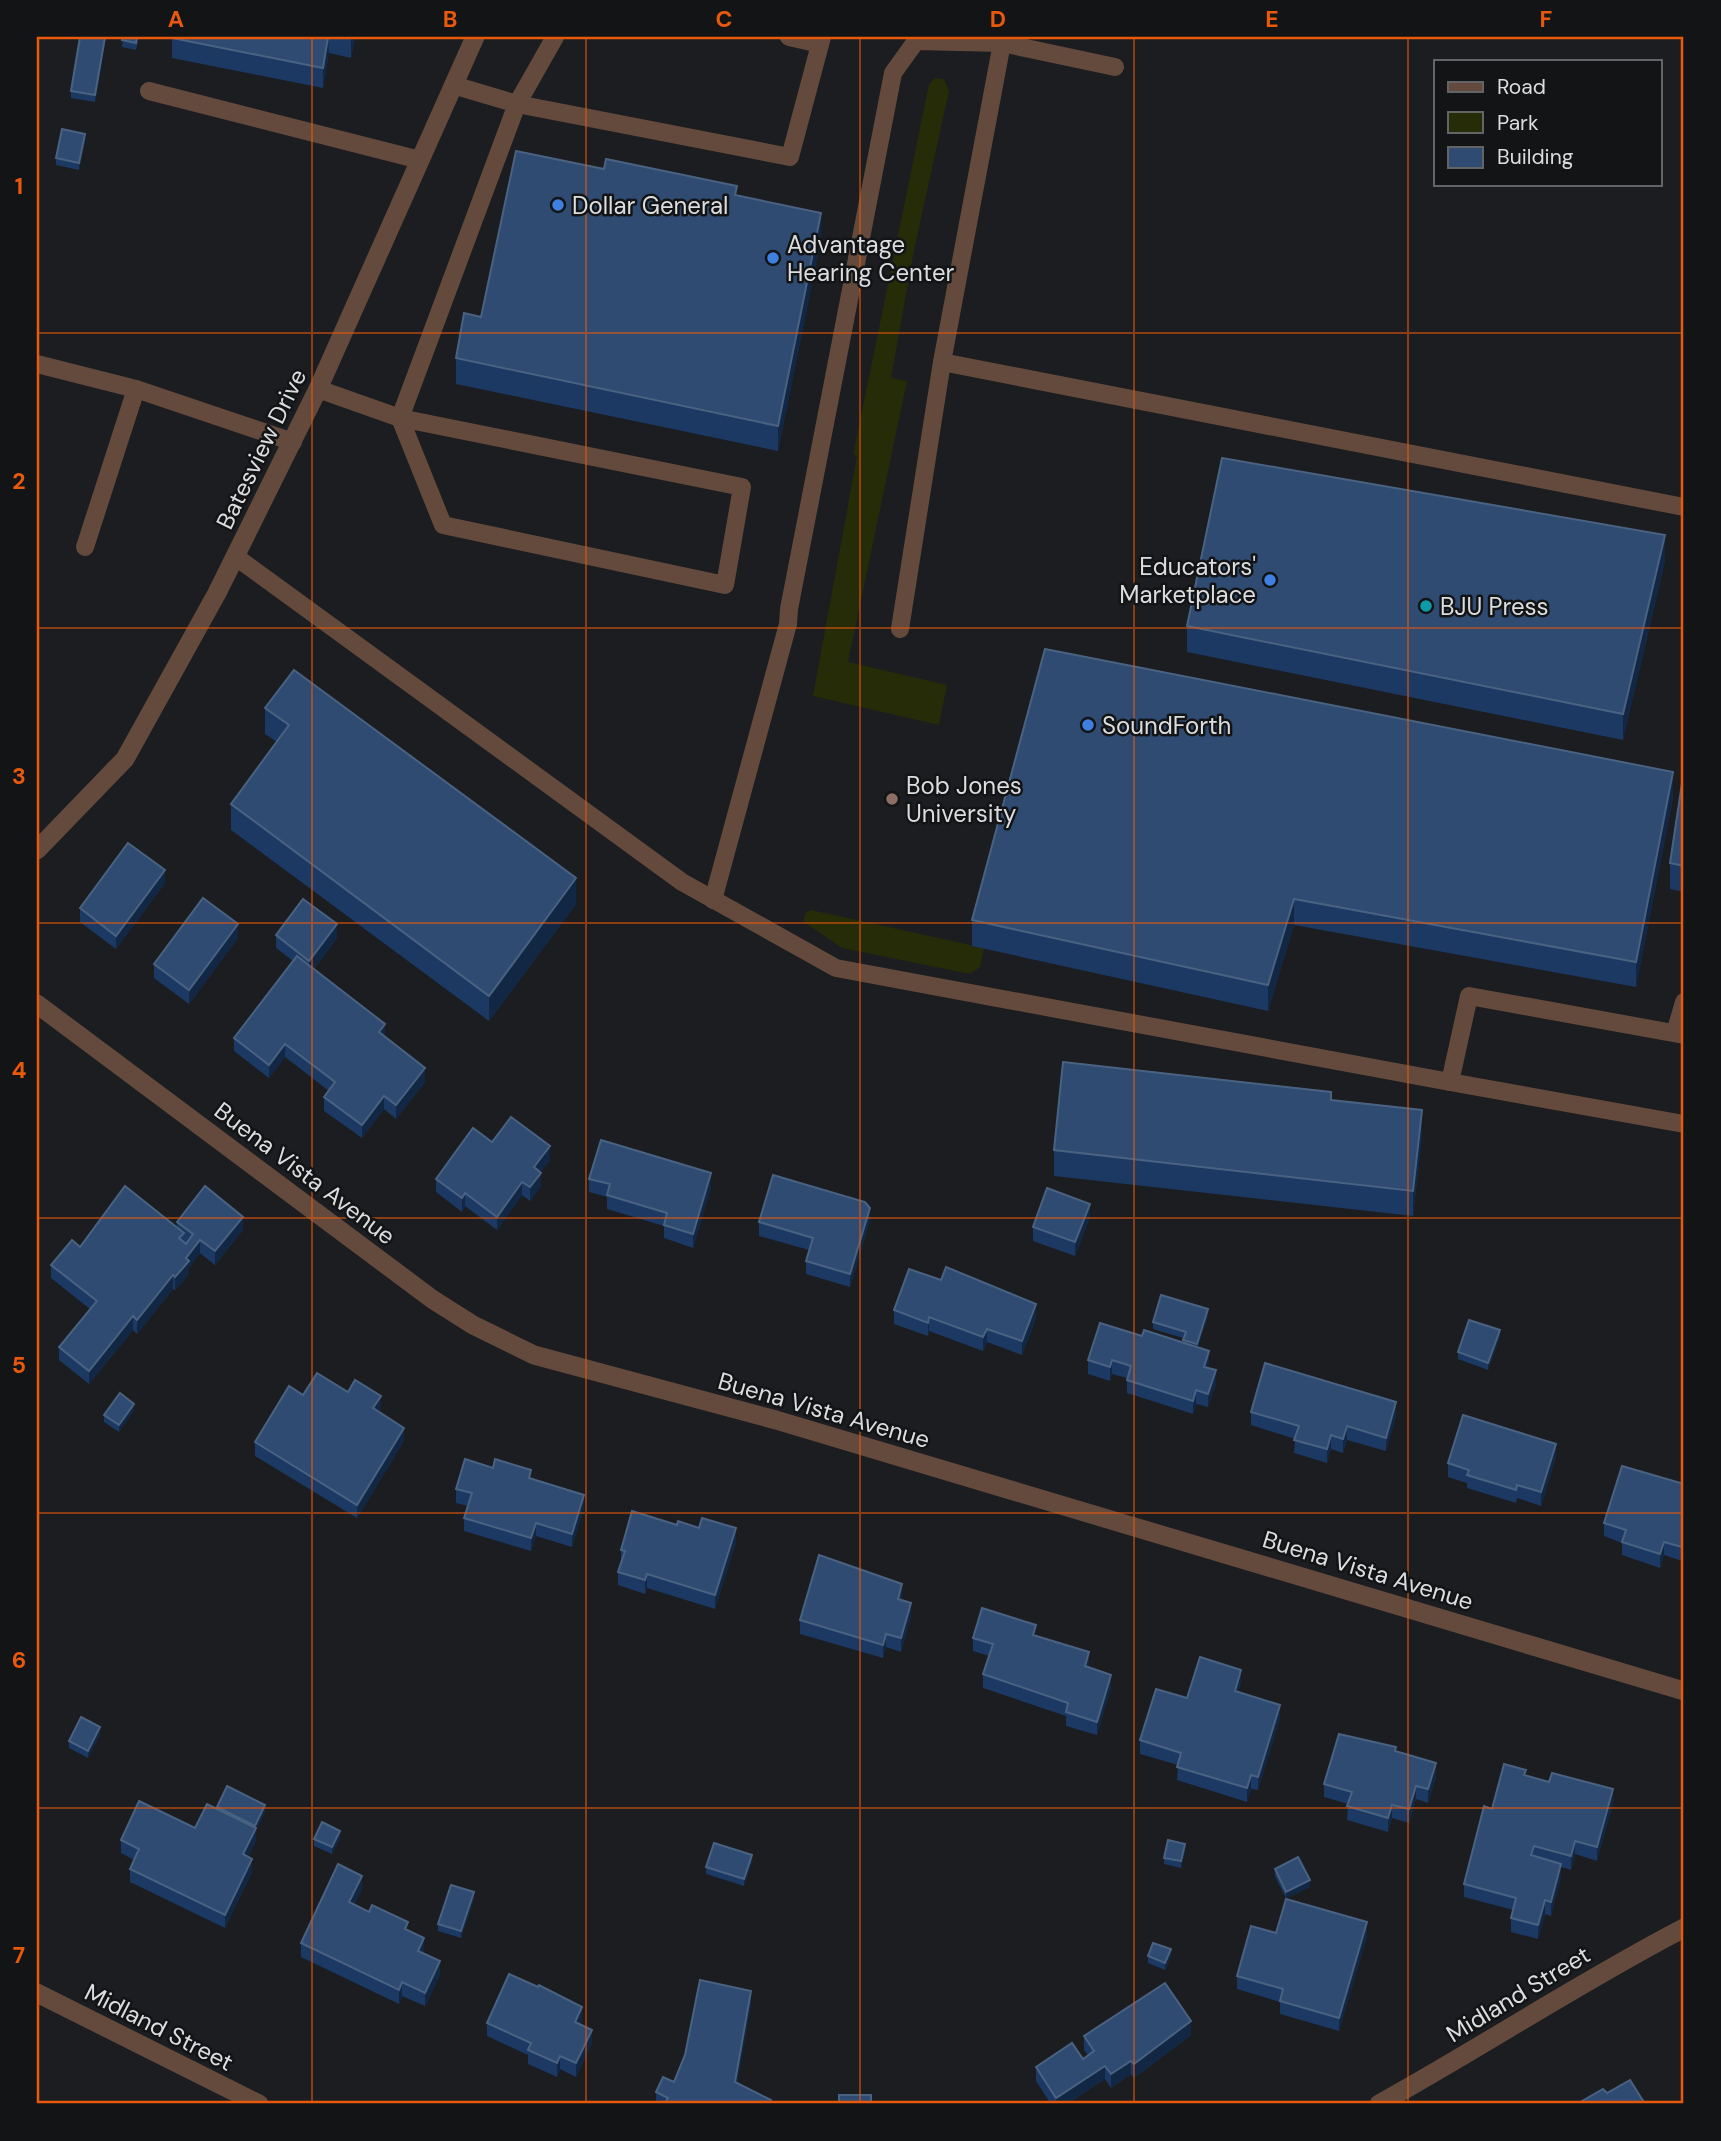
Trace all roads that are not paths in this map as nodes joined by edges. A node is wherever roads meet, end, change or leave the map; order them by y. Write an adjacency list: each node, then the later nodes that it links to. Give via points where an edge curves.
1 (475, 37): 7 (street, Batesview Drive)
2 (555, 37): 9 (lane)
3 (789, 37): 4 (lane)
4 (821, 40): 9 (lane, via 790,157)
5 (1002, 43): 6 (lane); 11 (lane); 22 (lane, via 916,41 893,73 788,624)
6 (1115, 67)
7 (453, 85): 9 (lane); 10 (street, Batesview Drive)
8 (149, 91): 10 (lane)
9 (517, 104): 15 (lane)
10 (420, 160): 14 (street, Batesview Drive)
11 (942, 362): 17 (lane); 20 (lane)
12 (37, 364): 13 (lane)
13 (136, 389): 16 (lane); 18 (lane)
14 (318, 389): 15 (lane); 16 (street, Batesview Drive)
15 (400, 418): 15 (lane, via 742,487 725,585 443,525)
16 (293, 442): 19 (street, Batesview Drive)
17 (1684, 507)
18 (85, 547)
19 (236, 557): 21 (street, Batesview Drive, via 125,759); 22 (lane)
20 (900, 629)
21 (37, 850)
22 (713, 900): 26 (lane, via 836,968)
23 (1684, 1002): 25 (lane)
24 (37, 1004): 28 (street, Buena Vista Avenue, via 432,1298 473,1325 534,1355 789,1424)
25 (1680, 1034): 26 (lane, via 1469,996)
26 (1450, 1082): 27 (lane)
27 (1684, 1124)
28 (1684, 1691)
29 (1684, 1928): 32 (street, Midland Street)
30 (37, 1993): 31 (street, Midland Street)
31 (259, 2104)
32 (1379, 2104)

